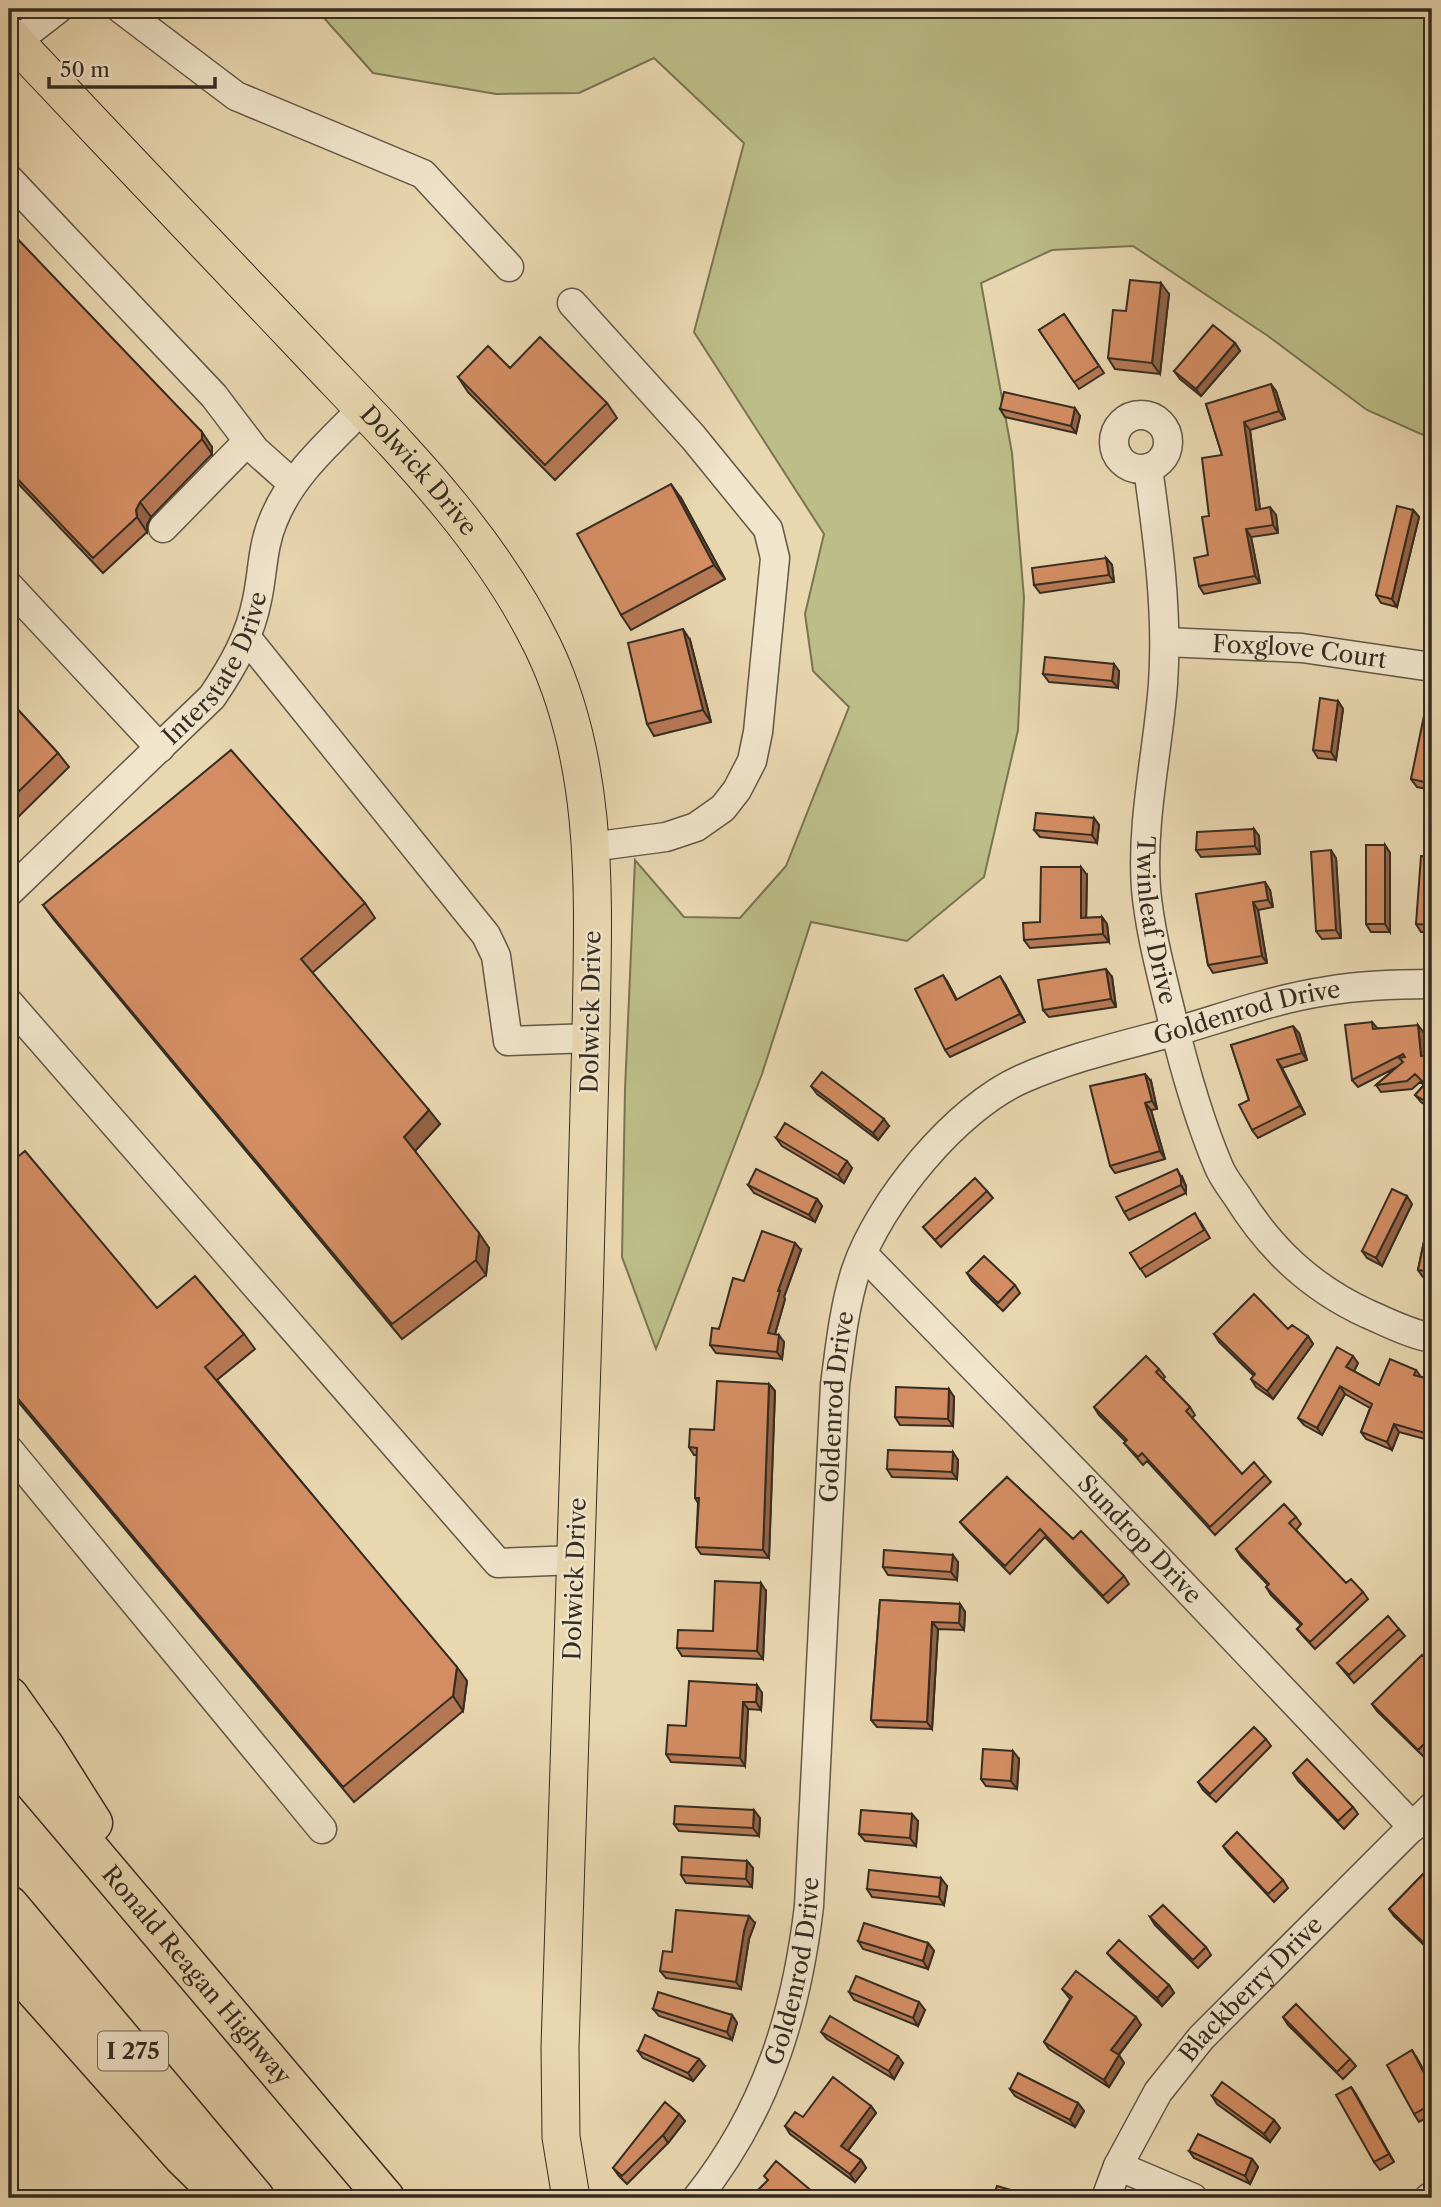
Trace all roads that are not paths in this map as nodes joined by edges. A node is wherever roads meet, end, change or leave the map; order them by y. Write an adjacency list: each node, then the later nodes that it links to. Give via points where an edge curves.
1 (58, 9): 3 (street)
2 (121, 9): 5 (street, via 236,96 423,174)
3 (11, 41): 7 (main road, Dolwick Drive)
4 (9, 179): 8 (street, via 214,396)
5 (509, 267)
6 (572, 303): 17 (street, via 753,511 768,530 775,558 756,741 752,761 737,790 723,808 696,827 666,837)
7 (363, 408): 10 (street, Interstate Drive); 17 (main road, Dolwick Drive, via 475,535 506,578 544,649 581,765)
8 (248, 441): 10 (street); 11 (street)
9 (1148, 468): 14 (street, Twinleaf Drive, via 1161,566)
10 (292, 483): 13 (street, Interstate Drive, via 265,544 258,598)
11 (163, 528)
12 (9, 586): 16 (street)
13 (246, 637): 16 (street, Interstate Drive, via 233,667 212,696); 22 (street, via 486,935 496,956 508,1041)
14 (1164, 642): 15 (street, Foxglove Court, via 1302,648); 21 (street, Twinleaf Drive, via 1148,800 1146,887 1150,929)
15 (1432, 667)
16 (160, 748): 18 (street, Interstate Drive)
17 (591, 847): 22 (main road, Dolwick Drive)
18 (9, 892)
19 (1432, 984): 21 (street, Goldenrod Drive, via 1325,991)
20 (9, 1003): 26 (street, via 498,1563)
21 (1175, 1031): 23 (street, Goldenrod Drive, via 1021,1079 987,1099 951,1128 916,1168); 24 (street, Twinleaf Drive, via 1218,1167 1268,1240 1301,1274 1338,1300)
22 (590, 1038): 26 (main road, Dolwick Drive)
23 (864, 1255): 29 (street, Sundrop Drive); 39 (street, Goldenrod Drive, via 856,1270 841,1337 835,1385 804,1952 770,2077 749,2121)
24 (1432, 1338)
25 (9, 1450): 30 (street)
26 (576, 1560): 38 (main road, Dolwick Drive, via 560,2047 561,2137)
27 (9, 1696): 32 (highway)
28 (9, 1754): 32 (highway, Ronald Reagan Highway)
29 (1423, 1817): 34 (street, Blackberry Drive, via 1201,2038 1158,2092)
30 (322, 1829)
31 (9, 1905): 36 (highway, I 275)
32 (174, 1949): 37 (highway, Ronald Reagan Highway)
33 (9, 1961): 35 (highway)
34 (1118, 2166): 40 (street, Blackberry Drive); 41 (street)
35 (225, 2198)
36 (255, 2198)
37 (385, 2198)
38 (571, 2198)
39 (696, 2198)
40 (1106, 2198)
41 (1193, 2198)

